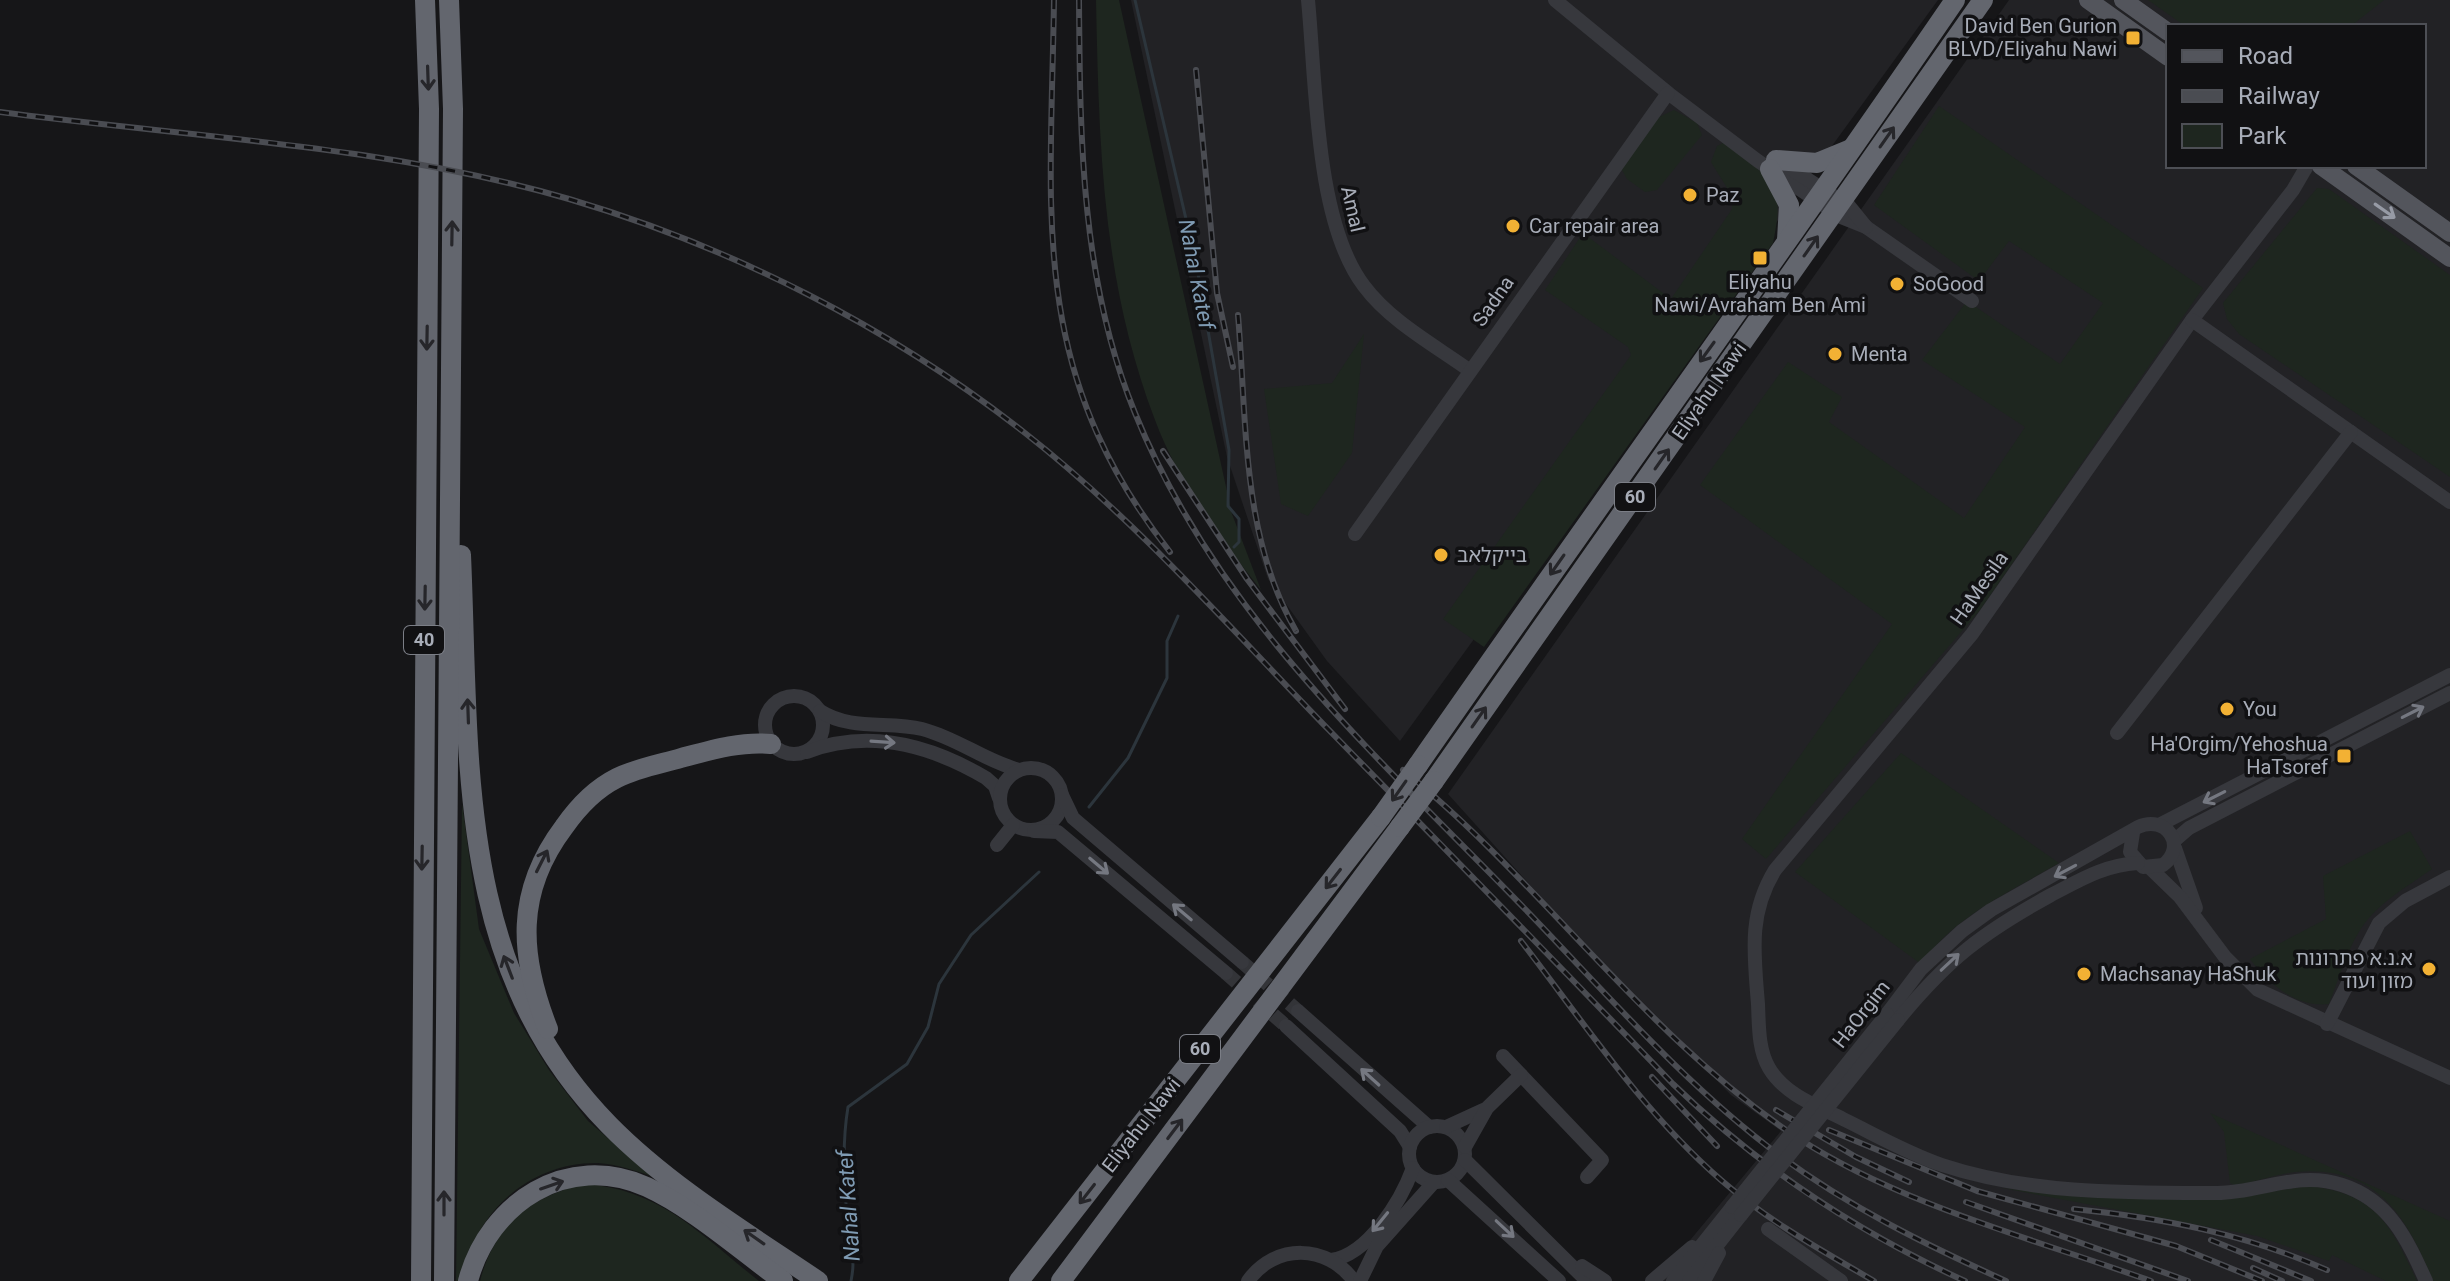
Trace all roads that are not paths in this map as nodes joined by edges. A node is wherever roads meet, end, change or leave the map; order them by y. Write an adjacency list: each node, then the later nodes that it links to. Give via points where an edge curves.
1 (425, 0): 69 (highway, 40, one-way to 69, via 429,125)
2 (449, 0): 22 (highway, 40, one-way to 2)
3 (1308, 0): 24 (street, Amal, via 1327,191 1342,248 1378,302)
4 (1555, 0): 11 (street)
5 (1955, 0): 12 (highway, Eliyahu Nawi / 60)
6 (1983, 0): 17 (highway, Eliyahu Nawi / 60, one-way to 6)
7 (2088, 0): 10 (main road)
8 (2123, 0): 9 (main road)
9 (2166, 31)
10 (2166, 56)
11 (1668, 93): 13 (street); 24 (street, Sadna)
12 (1854, 147): 13 (highway, via 1817,163); 17 (highway, Eliyahu Nawi / 60)
13 (1773, 164): 17 (street); 19 (highway, via 1789,205)
14 (2306, 168): 23 (street, HaMesila)
15 (2324, 168): 20 (main road, one-way to 20)
16 (2359, 168): 18 (main road)
17 (1830, 201): 19 (highway, Eliyahu Nawi / 60); 21 (street); 75 (highway, Eliyahu Nawi / 60, one-way to 17, bridge, via 1434,781)
18 (2450, 233)
19 (1786, 244): 74 (highway, Eliyahu Nawi / 60, one-way to 74, bridge, via 1381,817)
20 (2450, 258)
21 (1972, 301)
22 (451, 311): 56 (highway, one-way to 22, via 531,1020 491,919 479,863 470,769); 70 (highway, 40, one-way to 22)
23 (2192, 320): 25 (street); 86 (street, HaMesila, via 1972,634 1770,877 1753,924 1762,1049 1773,1074 1804,1099 1909,1152 1988,1178 2066,1189 2205,1193 2303,1179 2340,1184 2370,1198 2394,1220)
24 (1469, 370): 27 (street, Sadna)
25 (2351, 432): 26 (street); 31 (street)
26 (2450, 502)
27 (1355, 534)
28 (2450, 675): 37 (street, one-way to 37)
29 (2450, 693): 41 (street, one-way to 29, via 2189,828)
30 (820, 711): 32 (street, via 799,697 774,704 765,728); 33 (street, via 822,735); 34 (street, via 847,723 922,729)
31 (2117, 733)
32 (771, 744): 33 (street, via 788,754); 56 (highway, one-way to 32, via 561,1054 533,988 525,932 534,877 545,853 583,803 616,779 741,744)
33 (807, 752): 36 (street, one-way to 36, via 843,741 918,745 986,778)
34 (1019, 770): 35 (street, via 1047,772); 36 (street, via 1005,781)
35 (1062, 795): 39 (street, via 1052,823); 46 (street, one-way to 35, via 1073,818)
36 (999, 798): 38 (street, via 1000,809)
37 (2161, 824): 40 (street, via 2145,824); 41 (street)
38 (1013, 825): 39 (street); 42 (street)
39 (1034, 831): 47 (street, one-way to 47, via 1058,832)
40 (2133, 833): 43 (street, via 2129,846); 49 (street, HaOrgim, one-way to 49, via 1962,931 1921,969)
41 (2174, 844): 43 (street, via 2168,861); 45 (street)
42 (997, 845)
43 (2144, 866): 45 (street); 49 (street, HaOrgim, one-way to 43, via 1948,962 1997,924 2091,873)
44 (2450, 877): 50 (street, via 2405,901 2379,923)
45 (2205, 927): 50 (street, via 2225,957 2258,990)
46 (1242, 962)
47 (1226, 973)
48 (1298, 1011): 57 (street, one-way to 48)
49 (1892, 1017): 64 (street, HaOrgim, bridge)
50 (2327, 1024): 54 (street)
51 (1286, 1026): 59 (street, via 1400,1131)
52 (1503, 1056): 53 (street)
53 (1521, 1075): 55 (street); 62 (street, via 1602,1160)
54 (2450, 1078)
55 (1487, 1108): 58 (street); 60 (street)
56 (600, 1114): 73 (highway, one-way to 56, via 676,1181)
57 (1429, 1127): 58 (street); 59 (street)
58 (1446, 1127): 60 (street, via 1459,1136)
59 (1410, 1147): 61 (street)
60 (1465, 1154): 63 (street, via 1459,1172); 66 (street)
61 (1413, 1168): 63 (street, via 1422,1178); 68 (street, one-way to 68, via 1400,1196 1362,1244 1346,1257)
62 (1587, 1177)
63 (1441, 1181): 77 (street, via 1377,1246); 78 (street, one-way to 78)
64 (1737, 1214): 65 (street, HaOrgim); 83 (street, HaOrgim); 84 (street)
65 (1719, 1223): 81 (street); 82 (street, HaOrgim)
66 (1528, 1224): 79 (street); 80 (street)
67 (1768, 1229): 85 (street)
68 (1331, 1260): 76 (street, via 1305,1252 1285,1254 1267,1262); 77 (street)
69 (421, 1281)
70 (444, 1281)
71 (468, 1281): 72 (highway, one-way to 72, via 490,1228 517,1201 549,1184 599,1176 647,1187)
72 (783, 1281)
73 (818, 1281)
74 (1019, 1281)
75 (1061, 1281)
76 (1248, 1281)
77 (1357, 1281)
78 (1558, 1281)
79 (1587, 1281)
80 (1605, 1281)
81 (1652, 1281)
82 (1673, 1281)
83 (1689, 1281)
84 (1704, 1281)
85 (1841, 1281)
86 (2426, 1281)

